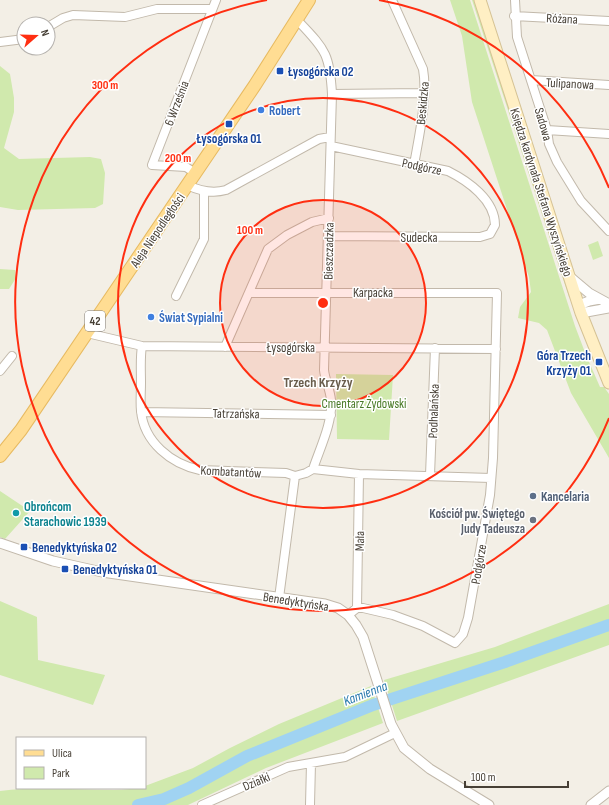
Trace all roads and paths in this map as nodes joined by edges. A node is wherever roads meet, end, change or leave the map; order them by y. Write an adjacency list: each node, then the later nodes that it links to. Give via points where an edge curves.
1 (216, 0): 6 (street, 6 Września)
2 (309, 0): 8 (main road, Aleja Niepodległości / 42)
3 (392, 0): 15 (street, Beskidzka, via 423,69)
4 (480, 0): 28 (main road, Księdza kardynała Stefana Wyszyńskiego)
5 (515, 0): 7 (street, Sadowa)
6 (212, 10): 10 (street, via 157,9 125,17 73,14); 21 (street, 6 Września, via 152,165 186,167)
7 (514, 16): 9 (street, Różana); 13 (street, Sadowa, via 517,37)
8 (296, 21): 16 (street, Bieszczadzka, via 324,49 330,68); 21 (main road, Aleja Niepodległości / 42)
9 (609, 21)
10 (56, 22)
11 (16, 40): 12 (street)
12 (0, 42)
13 (531, 80): 14 (street, Tulipanowa); 17 (street, Sadowa)
14 (609, 85)
15 (423, 93): 16 (street); 20 (street, Beskidzka, via 424,105)
16 (332, 94): 19 (street, Bieszczadzka)
17 (547, 130): 18 (street); 26 (street, Sadowa, via 549,144 557,162 581,201)
18 (609, 134)
19 (331, 142): 20 (street, Podgórze); 23 (street, Podgórze, via 319,139 226,190 217,193); 25 (street, Bieszczadzka)
20 (414, 165): 24 (street, Podgórze, via 448,171 464,180 486,203)
21 (195, 173): 22 (main road, Aleja Niepodległości / 42)
22 (188, 185): 23 (street, Podgórze); 37 (main road, Aleja Niepodległości / 42)
23 (204, 192): 32 (street, via 204,239)
24 (494, 217): 27 (street, Sudecka, via 493,230 485,236)
25 (329, 218): 27 (street, Bieszczadzka); 30 (street, via 312,222 268,249)
26 (609, 231)
27 (328, 236): 29 (street, Bieszczadzka)
28 (570, 277): 33 (street); 36 (main road, Księdza kardynała Stefana Wyszyńskiego)
29 (327, 292): 30 (street, Karpacka); 31 (street, Karpacka); 40 (street, Bieszczadzka)
30 (249, 293): 39 (street)
31 (497, 293): 42 (street, Podgórze)
32 (176, 296)
33 (600, 299): 34 (street); 36 (street, via 589,301)
34 (609, 304)
35 (609, 308): 36 (street)
36 (580, 309): 45 (main road, Księdza kardynała Stefana Wyszyńskiego)
37 (87, 333): 38 (street, Łysogórska); 48 (main road, Aleja Niepodległości / 42, via 21,430)
38 (142, 346): 39 (street, Łysogórska); 46 (street, Kombatantów)
39 (225, 347): 40 (street, Łysogórska)
40 (325, 347): 41 (street, Łysogórska); 47 (street, Bieszczadzka, via 324,378 330,391)
41 (436, 348): 42 (street, Łysogórska); 51 (street, Podhalańska)
42 (496, 348): 53 (street, Podgórze)
43 (12, 356): 44 (street)
44 (0, 371)
45 (609, 383)
46 (141, 412): 47 (street, Tatrzańska); 52 (street, Kombatantów, via 154,442 164,453 186,467 200,470 286,473)
47 (330, 415): 49 (street, Bieszczadzka)
48 (0, 456)
49 (312, 469): 50 (street); 52 (street, via 306,474)
50 (359, 474): 51 (street); 56 (street, Mała)
51 (430, 475): 53 (street)
52 (295, 476): 55 (street)
53 (491, 478): 56 (street, Podgórze, via 468,618 463,634 455,643 393,614)
54 (0, 543): 55 (street, Benedyktyńska, via 53,561 102,572)
55 (279, 598): 57 (street, Benedyktyńska, via 325,604 338,608)
56 (357, 608): 57 (street)
57 (348, 615): 58 (street, Benedyktyńska, via 363,637)
58 (395, 733): 59 (street, Działki, via 345,757); 63 (street, Benedyktyńska, via 404,748 416,760)
59 (312, 763): 61 (street, Działki, via 261,778); 62 (street)
60 (609, 791): 64 (street)
61 (202, 805)
62 (310, 805)
63 (490, 805)
64 (592, 805)

